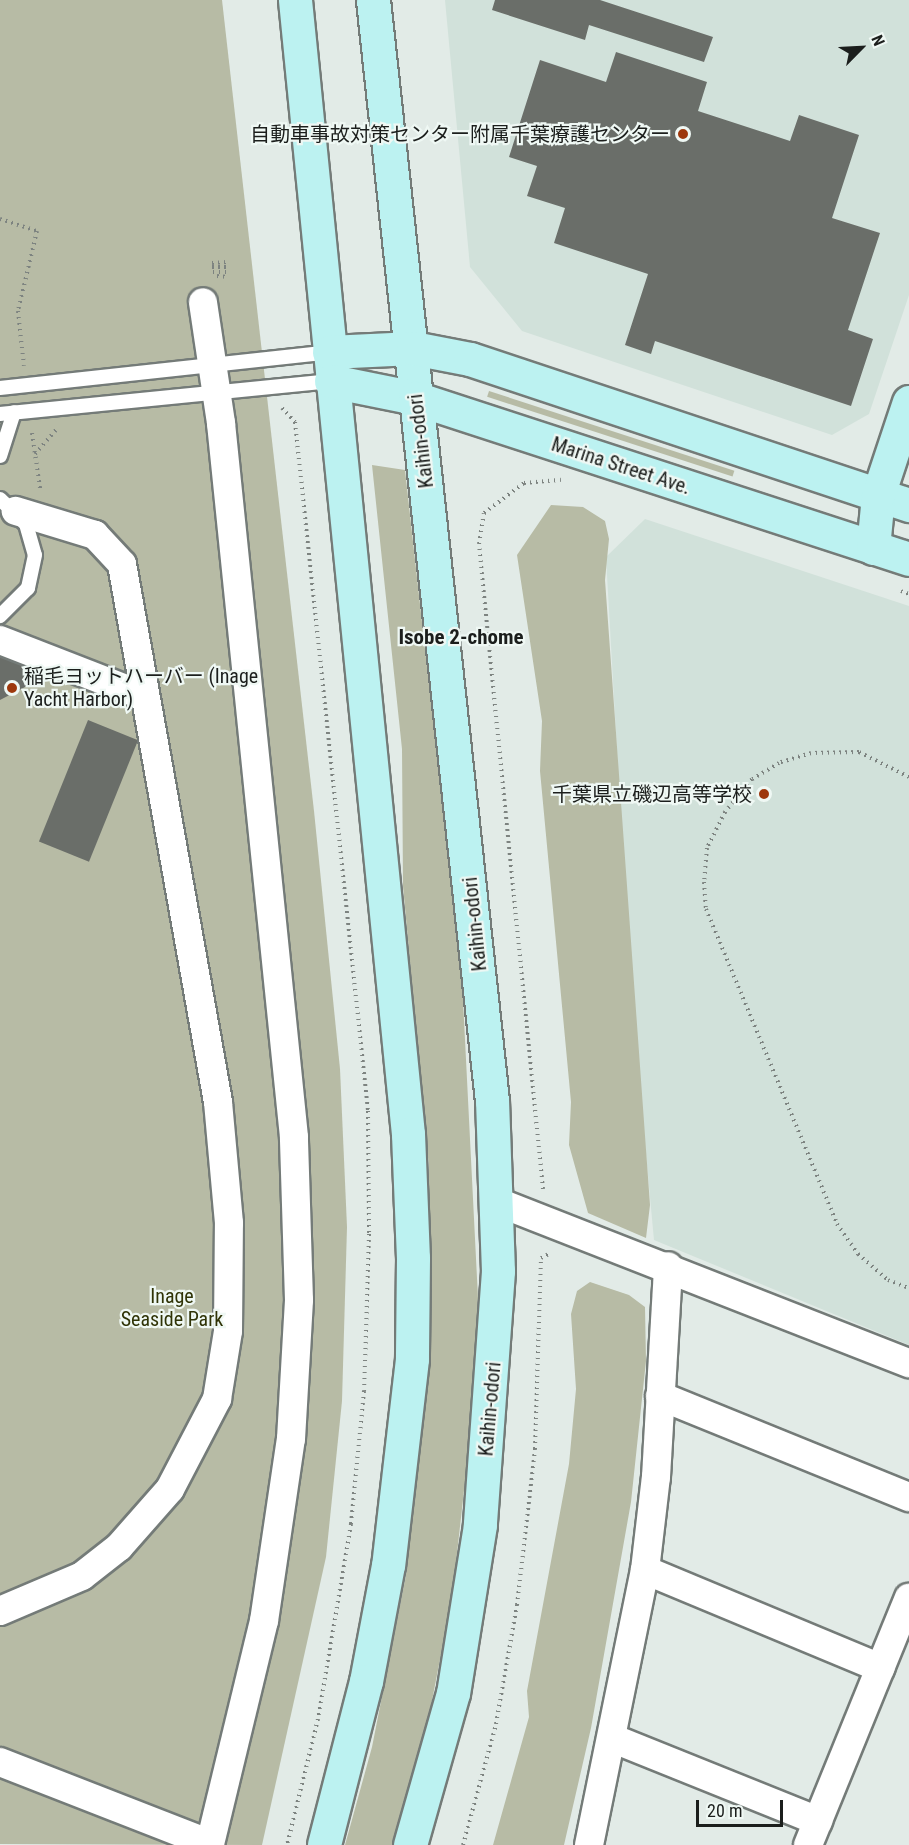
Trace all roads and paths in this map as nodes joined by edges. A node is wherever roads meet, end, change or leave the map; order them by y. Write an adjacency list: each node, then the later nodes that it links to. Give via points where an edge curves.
1 (295, 0): 7 (street)
2 (373, 0): 6 (street, Kaihin-odori)
3 (0, 219): 9 (path, via 37,231 18,311)
4 (212, 267): 4 (path, via 227,267)
5 (203, 302): 8 (street)
6 (414, 348): 7 (street); 11 (street, Kaihin-odori); 20 (street, via 470,359)
7 (330, 367): 8 (lane); 8 (lane); 11 (street, Marina Street Ave.); 46 (street, via 408,1134 412,1348 388,1565 366,1681)
8 (215, 378): 9 (lane); 13 (lane); 43 (street, via 294,1137 295,1369 264,1621 210,1844)
9 (26, 385): 10 (lane)
10 (0, 388)
11 (415, 398): 22 (street, Marina Street Ave.); 31 (street, Kaihin-odori, via 492,1100)
12 (909, 402): 20 (street)
13 (30, 411): 14 (lane); 17 (path)
14 (14, 412): 15 (lane); 18 (lane)
15 (0, 414)
16 (295, 422): 45 (path, via 368,1111 369,1234 364,1391 351,1524 318,1719)
17 (35, 454)
18 (0, 456)
19 (565, 479): 30 (path, via 524,483 484,513 479,544)
20 (901, 501): 22 (street)
21 (8, 505): 26 (lane, via 32,540 33,572 19,602); 28 (street, via 94,535 113,549 122,564)
22 (873, 548): 23 (street, Marina Street Ave.)
23 (909, 560)
24 (898, 590): 25 (path)
25 (909, 594)
26 (0, 616)
27 (0, 640): 28 (street)
28 (144, 696): 40 (street, via 189,917 218,1102 229,1223 228,1330 217,1399 170,1489 118,1547 82,1576)
29 (909, 777): 34 (path, via 859,752 811,753 779,763 752,779 725,813 707,848 704,882 706,909 837,1224 858,1254 888,1280)
30 (543, 1192)
31 (495, 1201): 33 (street); 47 (street, Kaihin-odori, via 494,1376 480,1525 453,1693)
32 (556, 1250): 48 (path, via 541,1258 535,1449 517,1605 496,1724)
33 (668, 1266): 35 (street); 36 (street)
34 (909, 1288)
35 (909, 1363)
36 (660, 1396): 37 (street); 38 (street)
37 (909, 1497)
38 (645, 1570): 41 (street); 42 (street)
39 (909, 1598): 41 (street)
40 (0, 1611)
41 (880, 1668): 44 (street)
42 (614, 1739): 44 (street); 49 (street)
43 (0, 1762)
44 (813, 1833)
45 (287, 1845)
46 (324, 1845)
47 (410, 1845)
48 (463, 1845)
49 (589, 1845)

